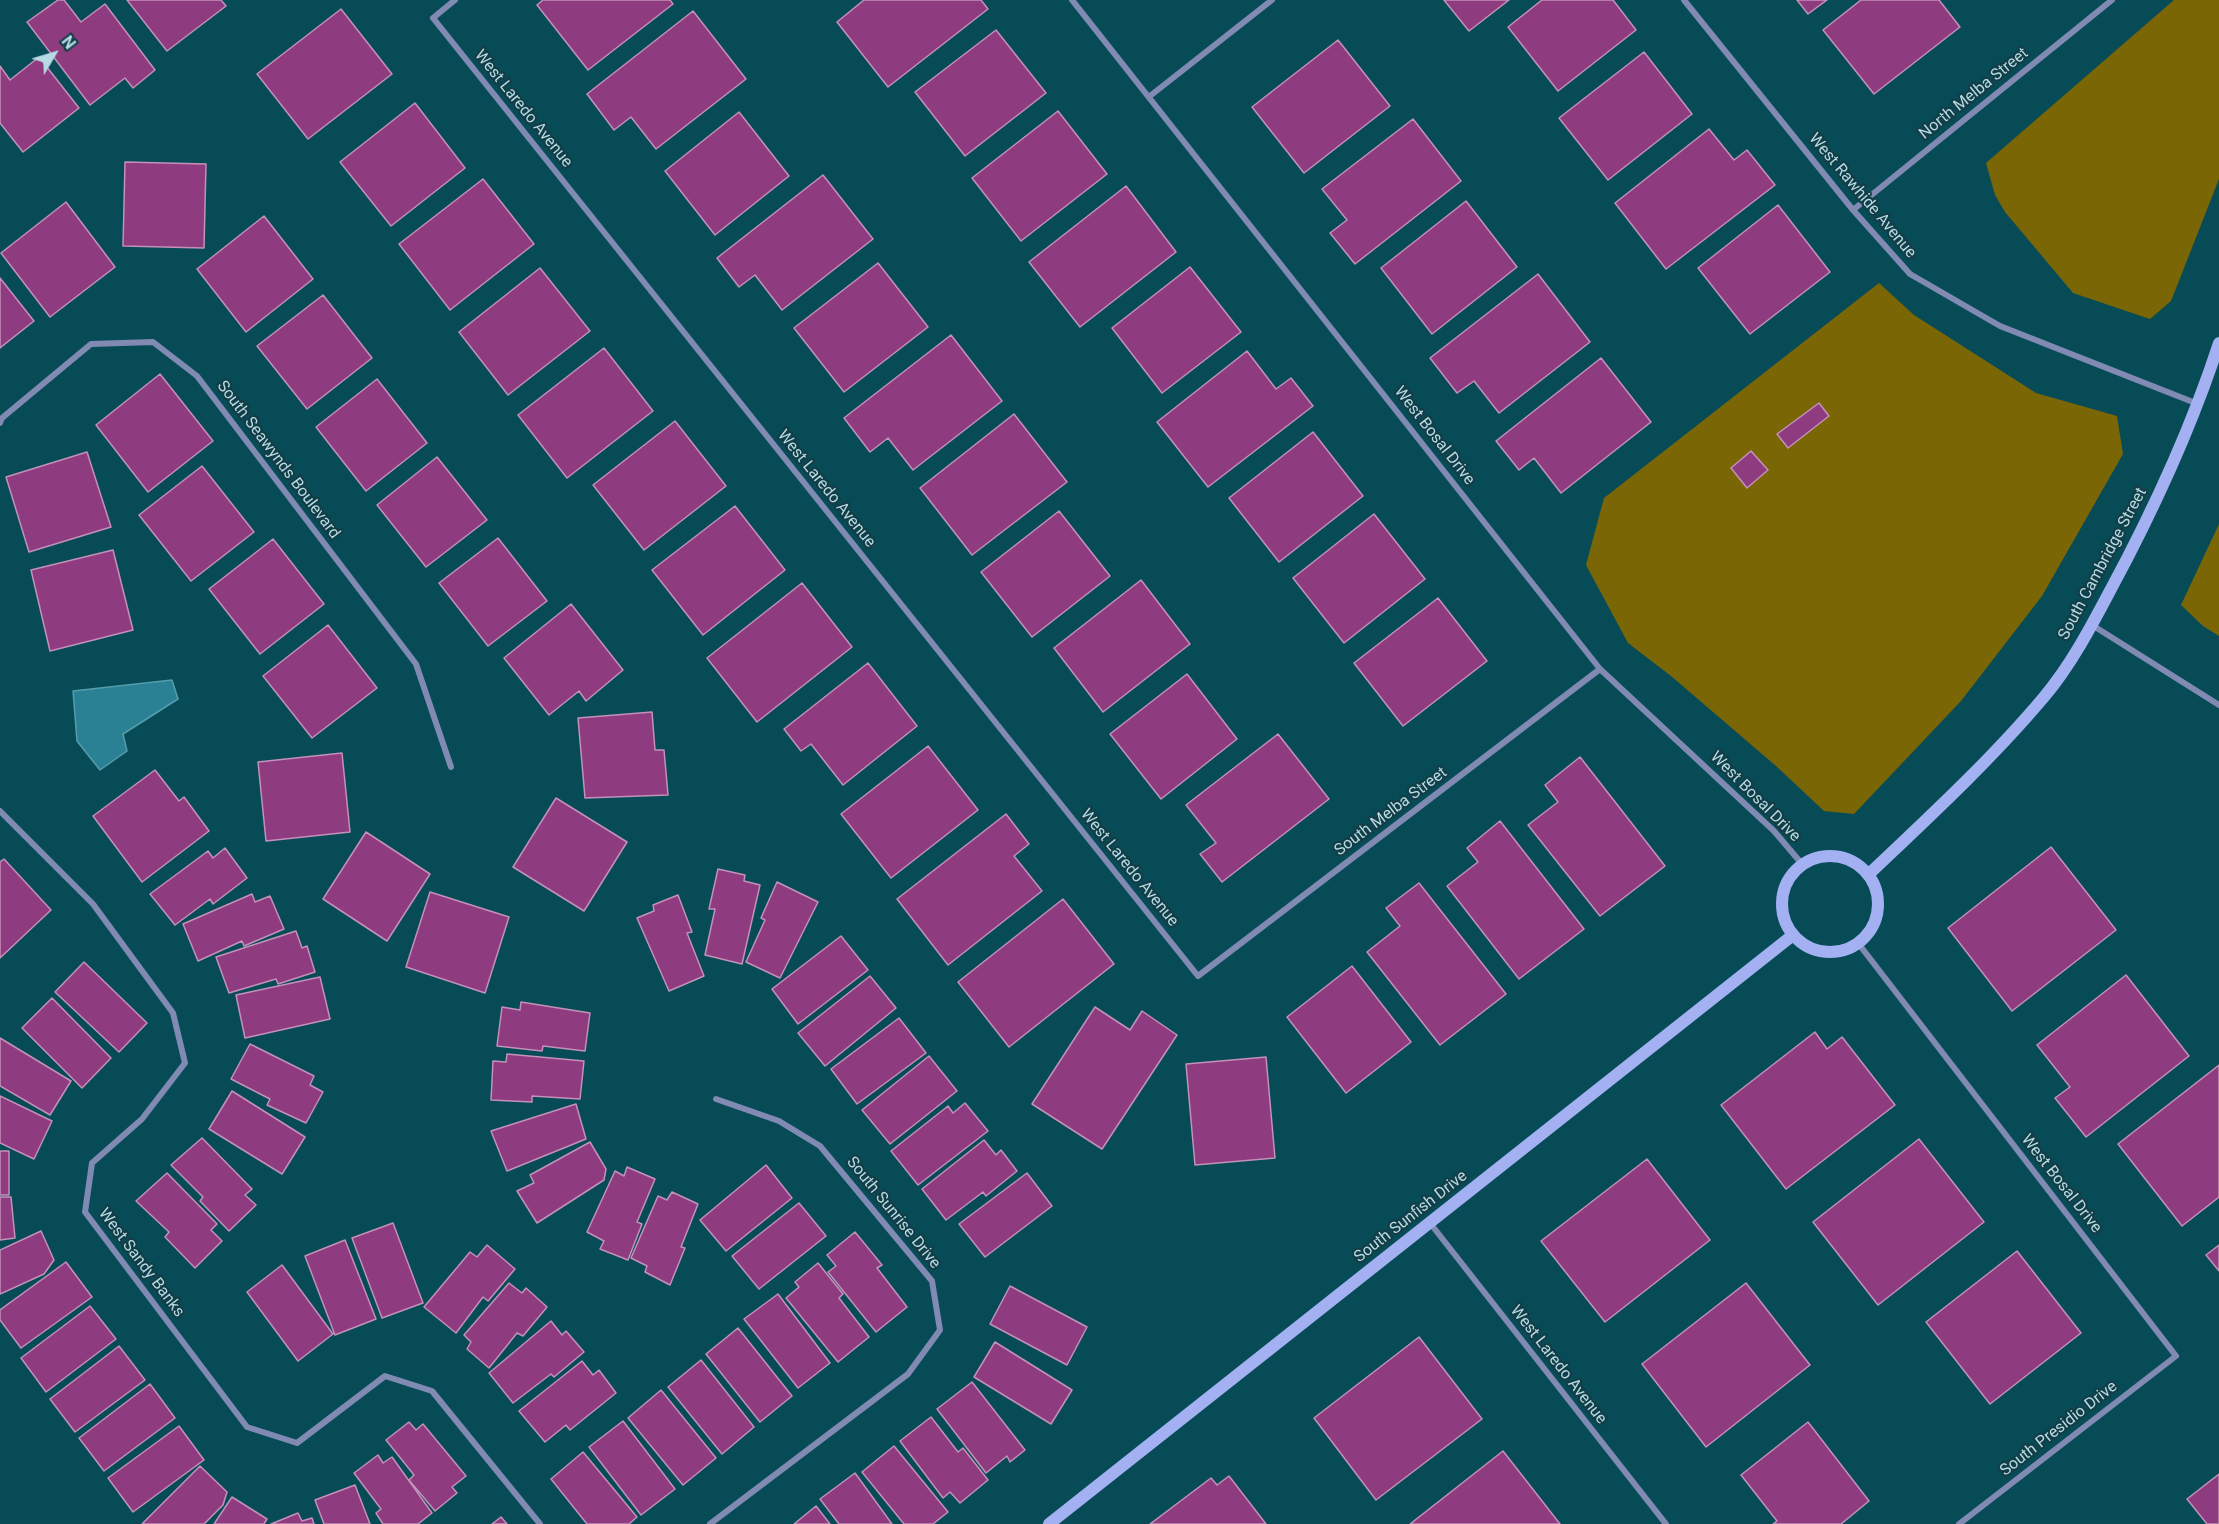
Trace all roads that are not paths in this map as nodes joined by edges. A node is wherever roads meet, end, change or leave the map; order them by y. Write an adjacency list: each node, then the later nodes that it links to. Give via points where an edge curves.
1 (455, 0): 20 (street, West Laredo Avenue, via 433,18)
2 (1072, 0): 6 (street, West Bosal Drive)
3 (1272, 0): 6 (street)
4 (1684, 0): 7 (street, West Rawhide Avenue)
5 (2112, 0): 7 (street, North Melba Street)
6 (1150, 96): 12 (street, West Bosal Drive)
7 (1853, 210): 9 (street, West Rawhide Avenue, via 1910,274 2000,326)
8 (2219, 343): 9 (street, South Cambridge Street)
9 (2199, 405): 11 (street, South Cambridge Street, via 2145,526)
10 (0, 423): 14 (street, South Seawynds Boulevard, via 92,344 153,342 161,348 196,376 416,664)
11 (2092, 625): 13 (street); 17 (street, South Cambridge Street, via 2045,696)
12 (1600, 669): 16 (street, West Bosal Drive, via 1774,831); 20 (street, South Melba Street)
13 (2219, 705)
14 (451, 767)
15 (0, 811): 25 (street, West Sandy Banks, via 93,904 173,1013 184,1063 142,1119 92,1163 85,1212 247,1428 297,1443 385,1376 432,1391)
16 (1802, 864): 17 (street, via 1823,857 1845,858); 18 (street, via 1784,890 1782,906)
17 (1868, 875): 19 (street, via 1876,889 1876,918)
18 (1793, 935): 19 (street, via 1804,945 1824,952 1846,950); 22 (street, South Sunfish Drive)
19 (1858, 943): 23 (street, West Bosal Drive)
20 (1198, 976)
21 (716, 1099): 26 (street, South Sunrise Drive, via 779,1121 820,1146 932,1281 940,1330 908,1374)
22 (1430, 1223): 24 (street, South Sunfish Drive); 27 (street, West Laredo Avenue)
23 (2176, 1356): 28 (street, South Presidio Drive)
24 (1052, 1523)
25 (540, 1524)
26 (710, 1524)
27 (1666, 1524)
28 (1959, 1524)

